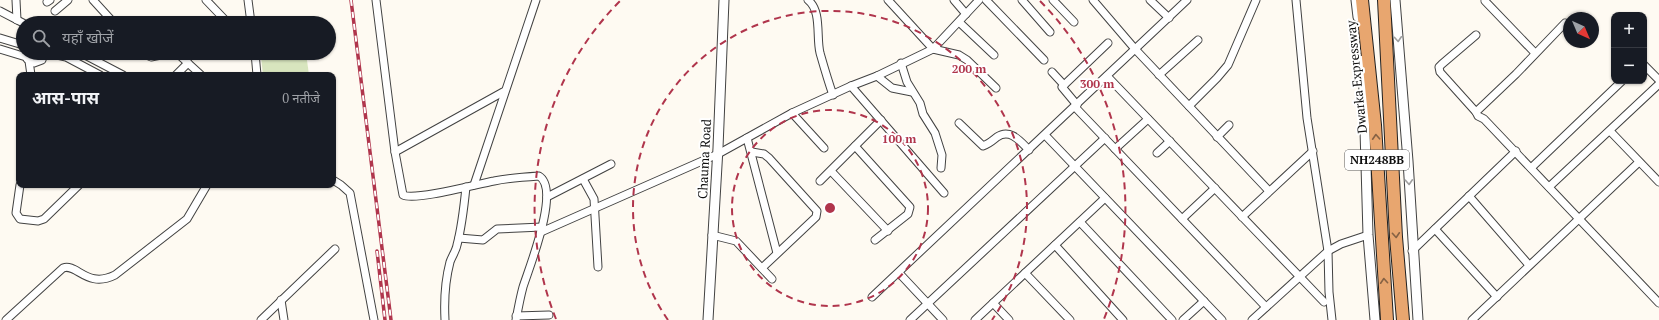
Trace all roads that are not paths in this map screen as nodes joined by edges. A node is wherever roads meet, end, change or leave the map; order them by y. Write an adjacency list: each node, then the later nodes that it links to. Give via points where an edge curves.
1 (16, 0): 29 (street)
2 (68, 0): 27 (street)
3 (93, 0): 30 (street)
4 (207, 0): 31 (street)
5 (248, 0): 32 (street)
6 (376, 0): 100 (street)
7 (536, 0): 77 (street)
8 (724, 0): 103 (street, Chauma Road)
9 (808, 0): 79 (street, via 817,18 820,51)
10 (888, 0): 45 (street)
11 (954, 0): 28 (street)
12 (979, 0): 28 (street)
13 (986, 0): 57 (street)
14 (1022, 0): 38 (street)
15 (1053, 0): 36 (street)
16 (1093, 0): 46 (street)
17 (1150, 0): 33 (street)
18 (1187, 0): 33 (street)
19 (1256, 0): 81 (street, via 1228,65)
20 (1296, 0): 98 (street, via 1307,118)
21 (1356, 0): 135 (street, via 1363,62)
22 (1362, 0): 179 (highway, Dwarka Expressway / NH248BB, one-way to 22, via 1375,125)
23 (1384, 0): 180 (highway, NH248BB, one-way to 180, via 1396,236)
24 (1395, 0): 141 (street, one-way to 141, via 1408,161)
25 (1485, 1): 47 (street)
26 (0, 11): 34 (street)
27 (55, 11)
28 (966, 14): 35 (street)
29 (19, 16)
30 (108, 16)
31 (222, 16)
32 (250, 16)
33 (1168, 18): 46 (street)
34 (16, 19)
35 (959, 22): 45 (street); 49 (street)
36 (1074, 22)
37 (1563, 25): 47 (street)
38 (1050, 32)
39 (1476, 35): 82 (street, via 1446,59 1440,67 1440,72)
40 (0, 38): 42 (street)
41 (1198, 40): 68 (street)
42 (16, 43)
43 (1108, 43): 74 (street)
44 (0, 49): 48 (street)
45 (933, 49): 59 (street); 76 (street, via 960,55)
46 (1135, 49): 68 (street); 70 (street)
47 (1535, 53): 82 (street)
48 (16, 54)
49 (994, 55)
50 (28, 60): 61 (street)
51 (30, 60): 52 (street, via 34,63)
52 (41, 60)
53 (70, 60): 62 (street)
54 (95, 60): 63 (street)
55 (185, 60): 58 (street)
56 (256, 60): 66 (street)
57 (1044, 60)
58 (188, 63): 64 (street); 65 (street)
59 (901, 63): 69 (street); 78 (street)
60 (1647, 68): 71 (street)
61 (30, 72)
62 (94, 72)
63 (118, 72)
64 (179, 72)
65 (198, 72)
66 (257, 72)
67 (1052, 72): 74 (street)
68 (1159, 75): 81 (street)
69 (877, 76): 75 (street); 78 (street, via 892,88)
70 (1107, 76): 80 (street); 84 (street)
71 (1659, 80)
72 (1619, 84): 108 (street)
73 (1659, 84): 88 (street)
74 (1064, 85): 80 (street, via 1062,88)
75 (851, 86): 79 (street); 85 (street)
76 (996, 88)
77 (504, 92): 100 (street); 114 (street)
78 (912, 92): 107 (street, via 935,133 942,155)
79 (832, 94): 83 (street)
80 (1076, 106): 89 (street); 92 (street)
81 (1189, 106): 90 (street)
82 (1476, 112): 99 (street)
83 (792, 113): 91 (street); 95 (street)
84 (1148, 119): 93 (street); 96 (street)
85 (881, 120): 94 (street); 122 (street)
86 (959, 123): 97 (street, via 983,146 997,137 1009,134 1015,136)
87 (1229, 125): 90 (street)
88 (1610, 131): 104 (street); 116 (street)
89 (1045, 135): 97 (street); 106 (street)
90 (1217, 137): 121 (street)
91 (747, 138): 101 (street); 103 (street)
92 (1105, 138): 96 (street); 106 (street)
93 (1170, 142): 102 (street); 120 (street)
94 (855, 146): 109 (street); 133 (street, via 910,207 908,214)
95 (824, 148)
96 (1115, 149): 128 (street)
97 (1029, 150): 146 (street)
98 (1313, 151): 121 (street); 140 (street)
99 (1516, 151): 108 (street); 123 (street)
100 (394, 152): 115 (street, via 402,193 405,196)
101 (752, 152): 142 (street); 142 (street, via 764,154 769,158 817,211 816,217)
102 (1158, 153)
103 (718, 154): 126 (street); 134 (street, Chauma Road)
104 (1639, 162): 113 (street); 129 (street)
105 (612, 164): 110 (street)
106 (1075, 166): 125 (street); 155 (street)
107 (941, 168)
108 (1531, 168): 116 (street)
109 (831, 171): 111 (street); 133 (street)
110 (583, 179): 124 (street); 126 (street, via 593,195)
111 (820, 181)
112 (336, 182): 164 (street, via 350,193)
113 (1659, 182)
114 (474, 185): 115 (street); 124 (street, via 494,180 539,176 546,185)
115 (466, 187): 136 (street)
116 (1550, 187): 129 (street)
117 (20, 188): 118 (street, via 17,216 20,220 38,221 49,215)
118 (76, 188)
119 (205, 188): 161 (street, via 187,219 115,275 97,280 88,278 70,267 63,268)
120 (1215, 188): 127 (street); 128 (street)
121 (1269, 191): 127 (street)
122 (944, 193)
123 (1469, 196): 131 (street); 143 (street)
124 (547, 197): 132 (street)
125 (1105, 198): 130 (street); 153 (street)
126 (595, 210): 132 (street); 144 (street)
127 (1242, 217): 148 (street)
128 (1182, 219): 158 (street)
129 (1579, 219): 143 (street); 157 (street)
130 (1080, 222): 138 (street); 173 (street)
131 (1435, 229): 141 (street); 151 (street)
132 (541, 230): 136 (street, via 497,229 483,240); 160 (street)
133 (888, 231): 137 (street)
134 (712, 234): 145 (street, via 736,242); 166 (street, Chauma Road)
135 (1368, 235): 140 (street); 178 (street)
136 (459, 238): 165 (street, via 447,280)
137 (875, 240)
138 (1055, 245): 147 (street); 172 (street)
139 (336, 249): 152 (street)
140 (1328, 251): 148 (street); 177 (street)
141 (1412, 251): 181 (street)
142 (777, 253): 145 (street)
143 (1529, 265): 151 (street)
144 (598, 267)
145 (762, 268): 149 (street)
146 (899, 272): 150 (street); 155 (street)
147 (1025, 273): 156 (street); 171 (street)
148 (1300, 276): 154 (street); 158 (street)
149 (772, 279)
150 (872, 297)
151 (1497, 297): 182 (street)
152 (281, 300): 162 (street); 163 (street)
153 (1204, 301): 174 (street); 175 (street)
154 (1324, 302)
155 (928, 303): 167 (street); 168 (street)
156 (993, 303): 169 (street); 170 (street)
157 (1659, 303)
158 (1266, 307): 176 (street)
159 (549, 315): 160 (street)
160 (516, 318)
161 (6, 320)
162 (260, 320)
163 (284, 320)
164 (374, 320)
165 (445, 320)
166 (708, 320)
167 (910, 320)
168 (943, 320)
169 (975, 320)
170 (1009, 320)
171 (1070, 320)
172 (1123, 320)
173 (1172, 320)
174 (1183, 320)
175 (1222, 320)
176 (1252, 320)
177 (1332, 320)
178 (1375, 320)
179 (1387, 320)
180 (1403, 320)
181 (1418, 320)
182 (1472, 320)

